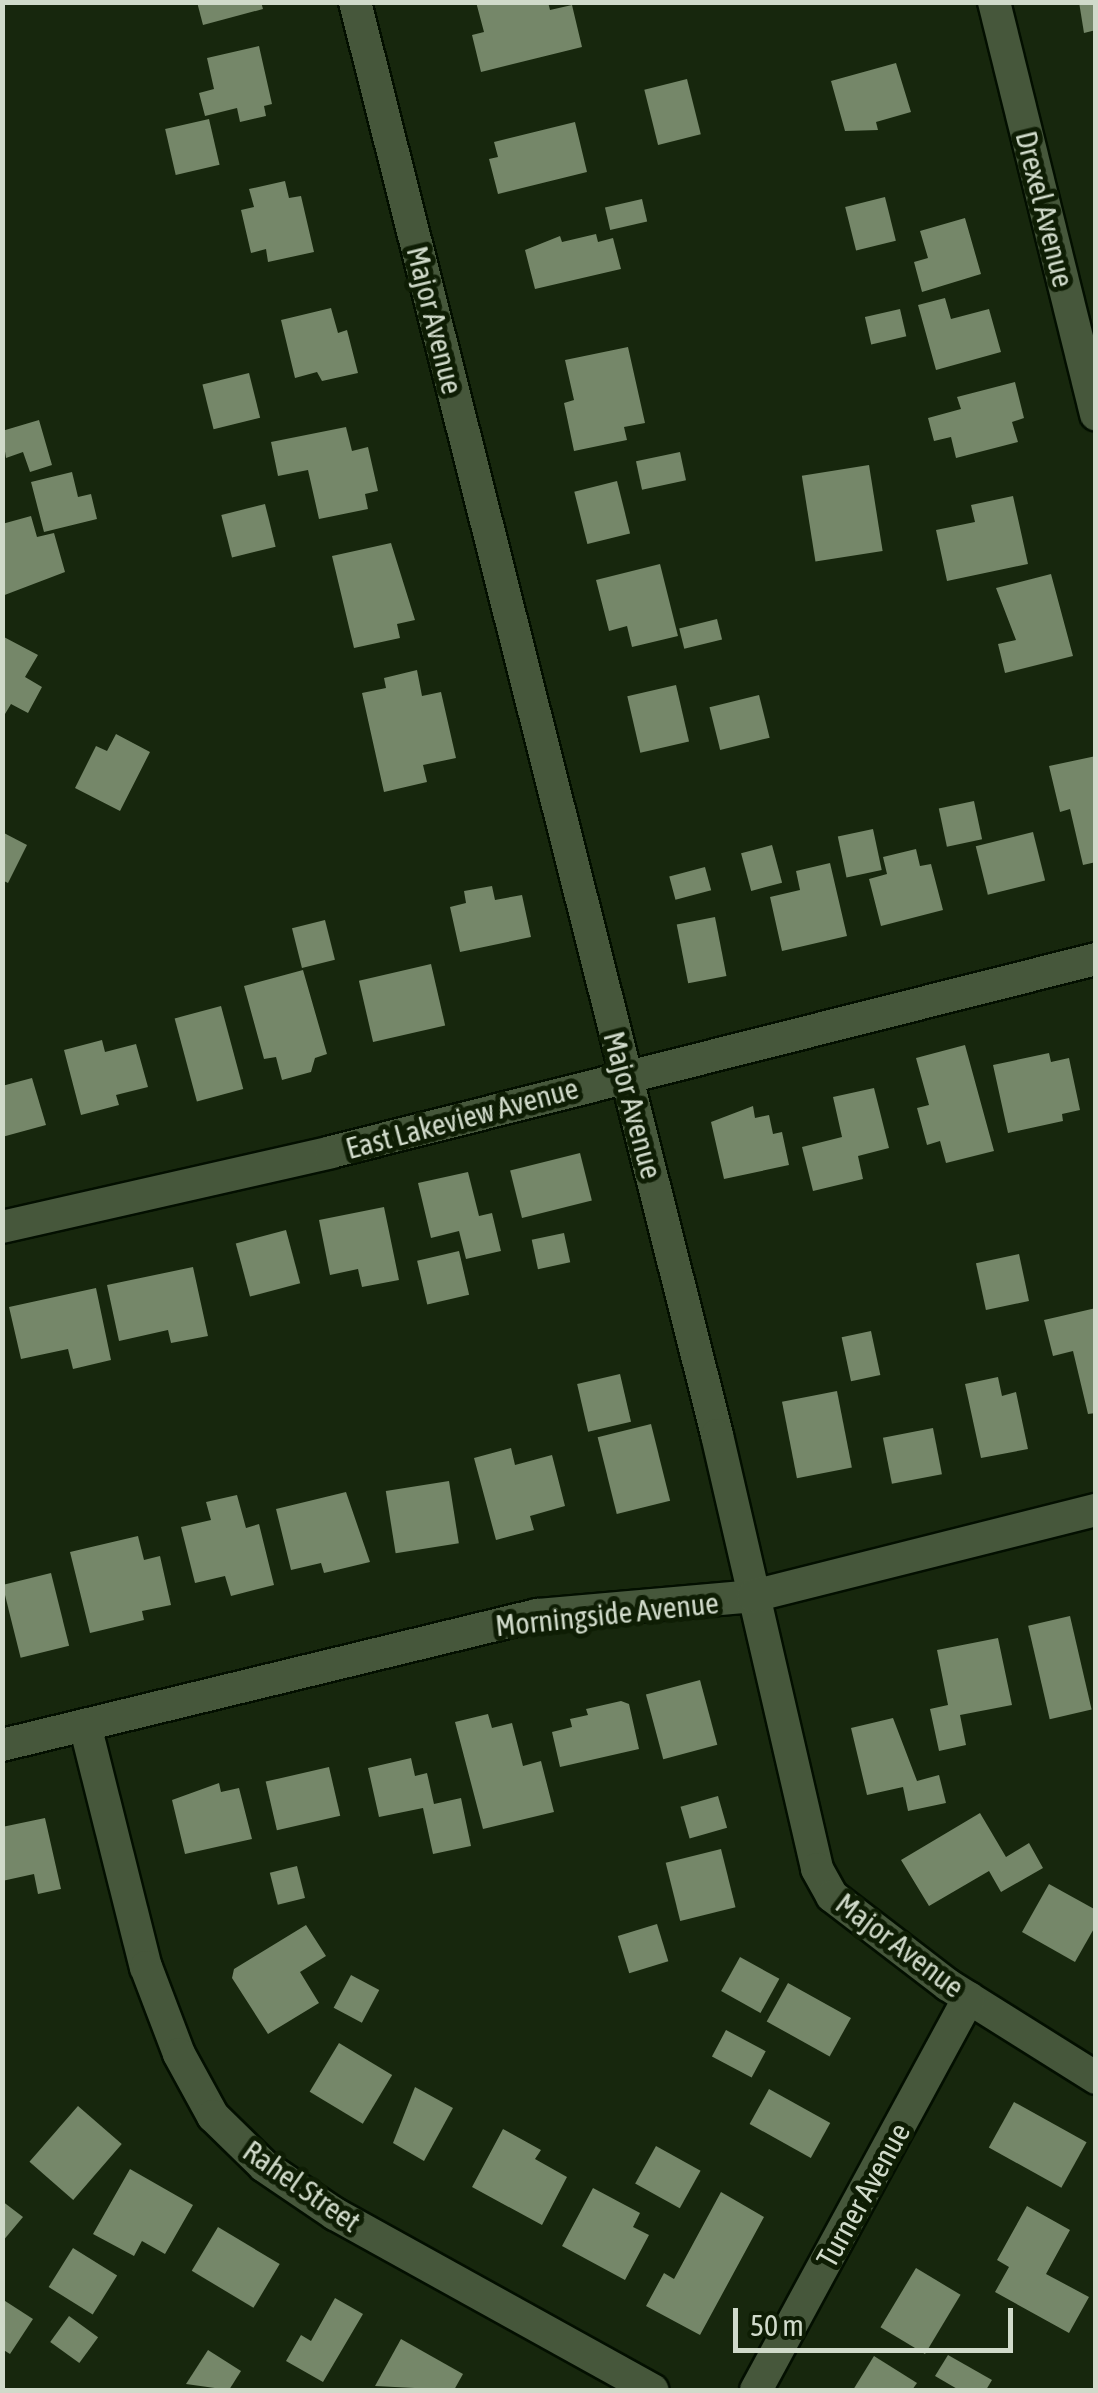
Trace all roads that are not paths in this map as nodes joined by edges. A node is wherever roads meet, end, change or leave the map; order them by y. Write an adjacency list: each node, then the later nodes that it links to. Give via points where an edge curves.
1 (355, 2): 5 (street, Major Avenue)
2 (994, 2): 3 (street, Drexel Avenue)
3 (1094, 407)
4 (1096, 959): 5 (street, East Lakeview Avenue)
5 (625, 1074): 6 (street, East Lakeview Avenue, via 332,1152); 8 (street, Major Avenue)
6 (2, 1227)
7 (1096, 1510): 8 (street, Morningside Avenue)
8 (753, 1596): 9 (street, Morningside Avenue, via 538,1615); 11 (street, Major Avenue, via 816,1868 832,1896)
9 (86, 1725): 10 (street, Morningside Avenue); 13 (street, Rahel Street, via 146,1966 179,2054 213,2116 264,2166 335,2214)
10 (2, 1744)
11 (969, 1998): 12 (street, Major Avenue); 14 (street, Turner Avenue)
12 (1096, 2078)
13 (653, 2390)
14 (756, 2390)

